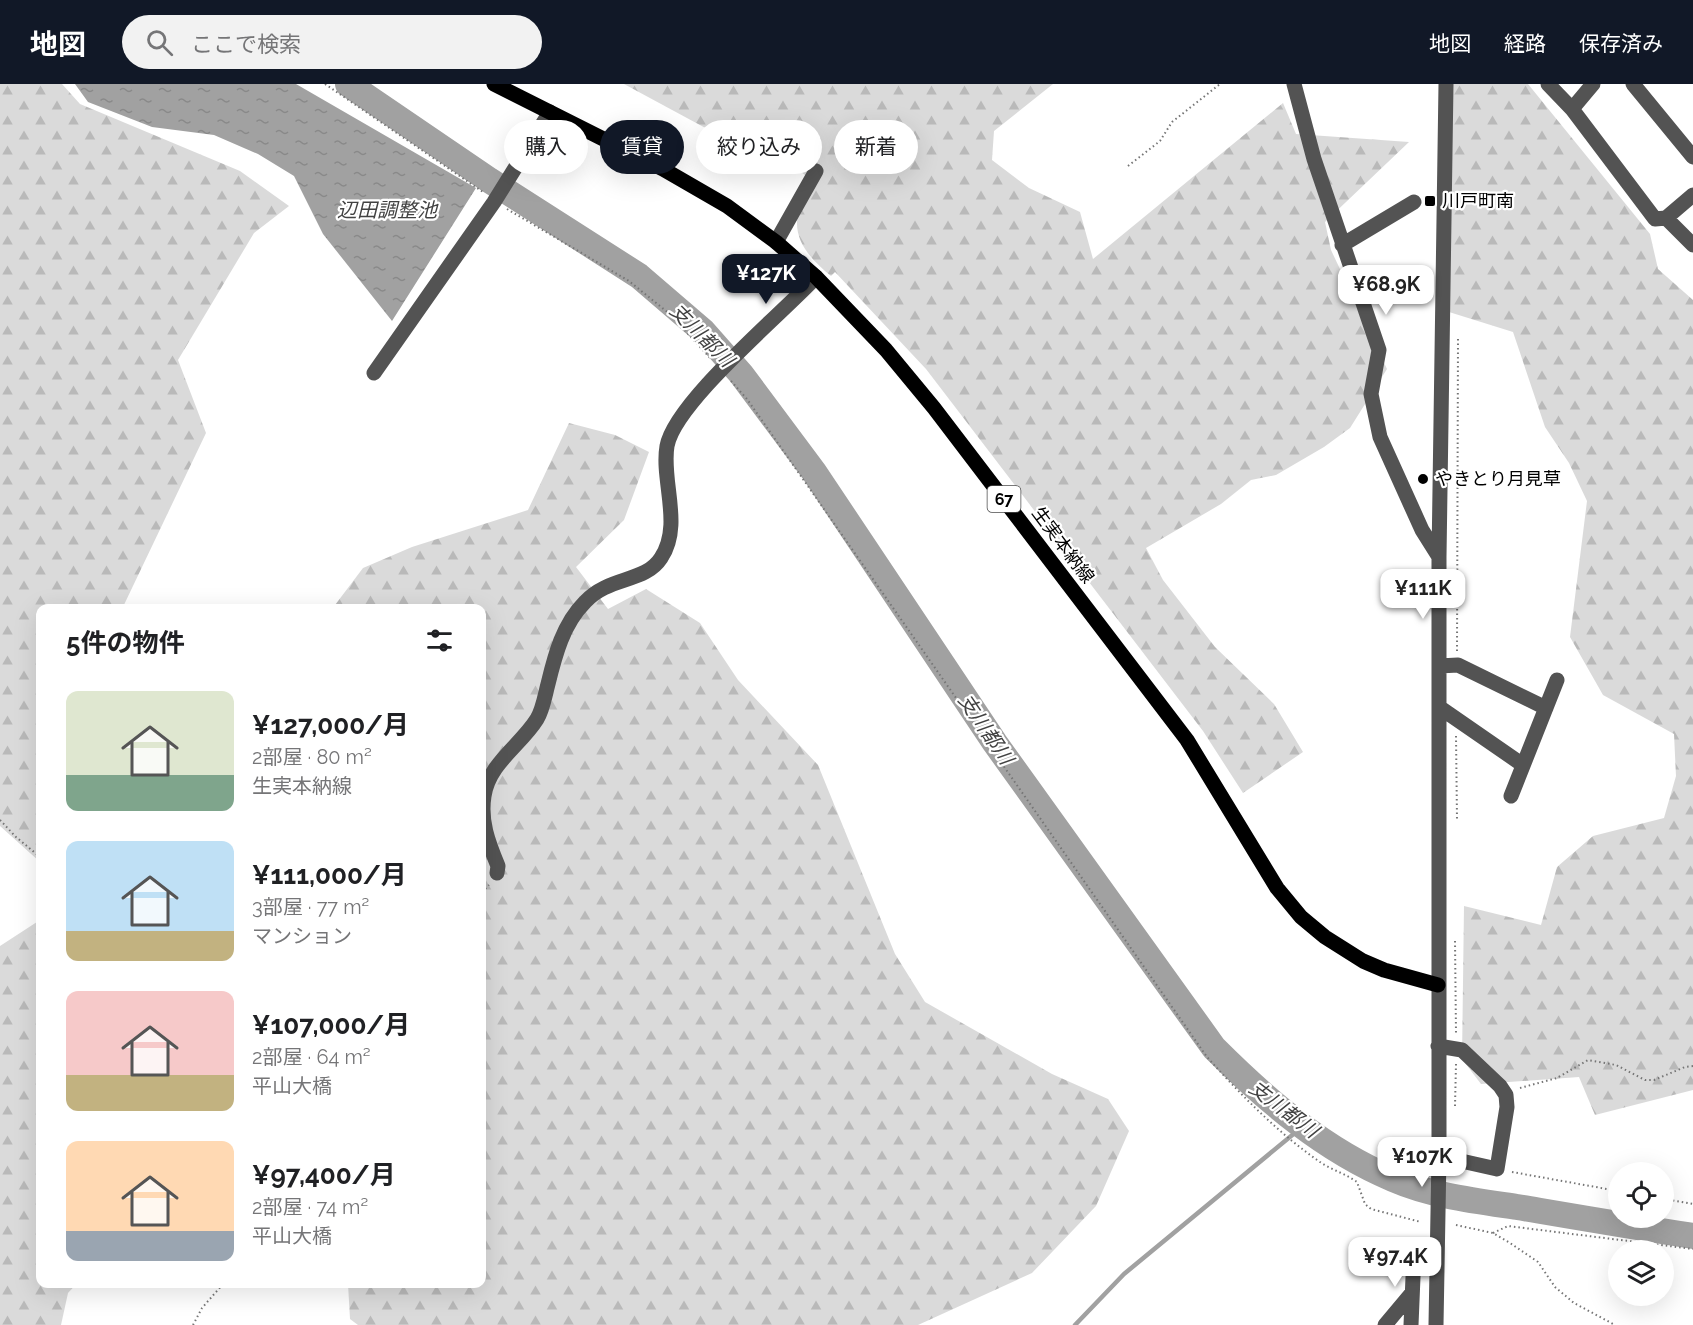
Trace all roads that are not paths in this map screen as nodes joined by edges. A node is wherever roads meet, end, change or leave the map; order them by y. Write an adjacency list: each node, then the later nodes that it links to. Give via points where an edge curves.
1 (494, 84): 8 (main road, 生実本納線 / 67)
2 (1294, 84): 15 (street)
3 (1446, 84): 19 (street)
4 (1548, 84): 7 (street)
5 (1593, 84): 7 (street)
6 (1633, 84): 9 (street)
7 (1572, 108): 13 (street, via 1655,219)
8 (550, 112): 14 (main road, 生実本納線 / 67, via 663,169 727,206); 18 (street, via 494,202)
9 (1693, 157)
10 (814, 174): 14 (street)
11 (1693, 195): 13 (street)
12 (1414, 202): 15 (street)
13 (1666, 218): 16 (street)
14 (776, 242): 17 (main road, 生実本納線 / 67)
15 (1342, 245): 19 (street, via 1379,350 1371,394 1380,437 1422,530)
16 (1693, 245)
17 (816, 277): 25 (street, via 723,368 672,432 667,447 670,525 661,558 635,577 598,589 582,604 556,649 539,717 490,776); 29 (main road, 生実本納線 / 67, via 886,350 934,408 1159,704 1210,774 1277,888 1301,917 1325,938 1363,961)
18 (374, 373)
19 (1439, 557): 20 (street)
20 (1439, 666): 22 (street); 23 (street, via 1458,665)
21 (1557, 680): 23 (street)
22 (1439, 707): 24 (street); 29 (street)
23 (1546, 708): 24 (street)
24 (1523, 765): 26 (street)
25 (486, 788)
26 (1511, 796)
27 (486, 830): 28 (street)
28 (497, 873)
29 (1438, 985): 30 (street)
30 (1438, 1046): 31 (street); 31 (street, via 1462,1050 1504,1093 1507,1107 1497,1169)
31 (1439, 1156): 32 (street, via 1429,1221)
32 (1437, 1266): 33 (street, via 1413,1261); 36 (street)
33 (1411, 1294): 34 (street); 35 (street)
34 (1385, 1325)
35 (1411, 1325)
36 (1436, 1325)

